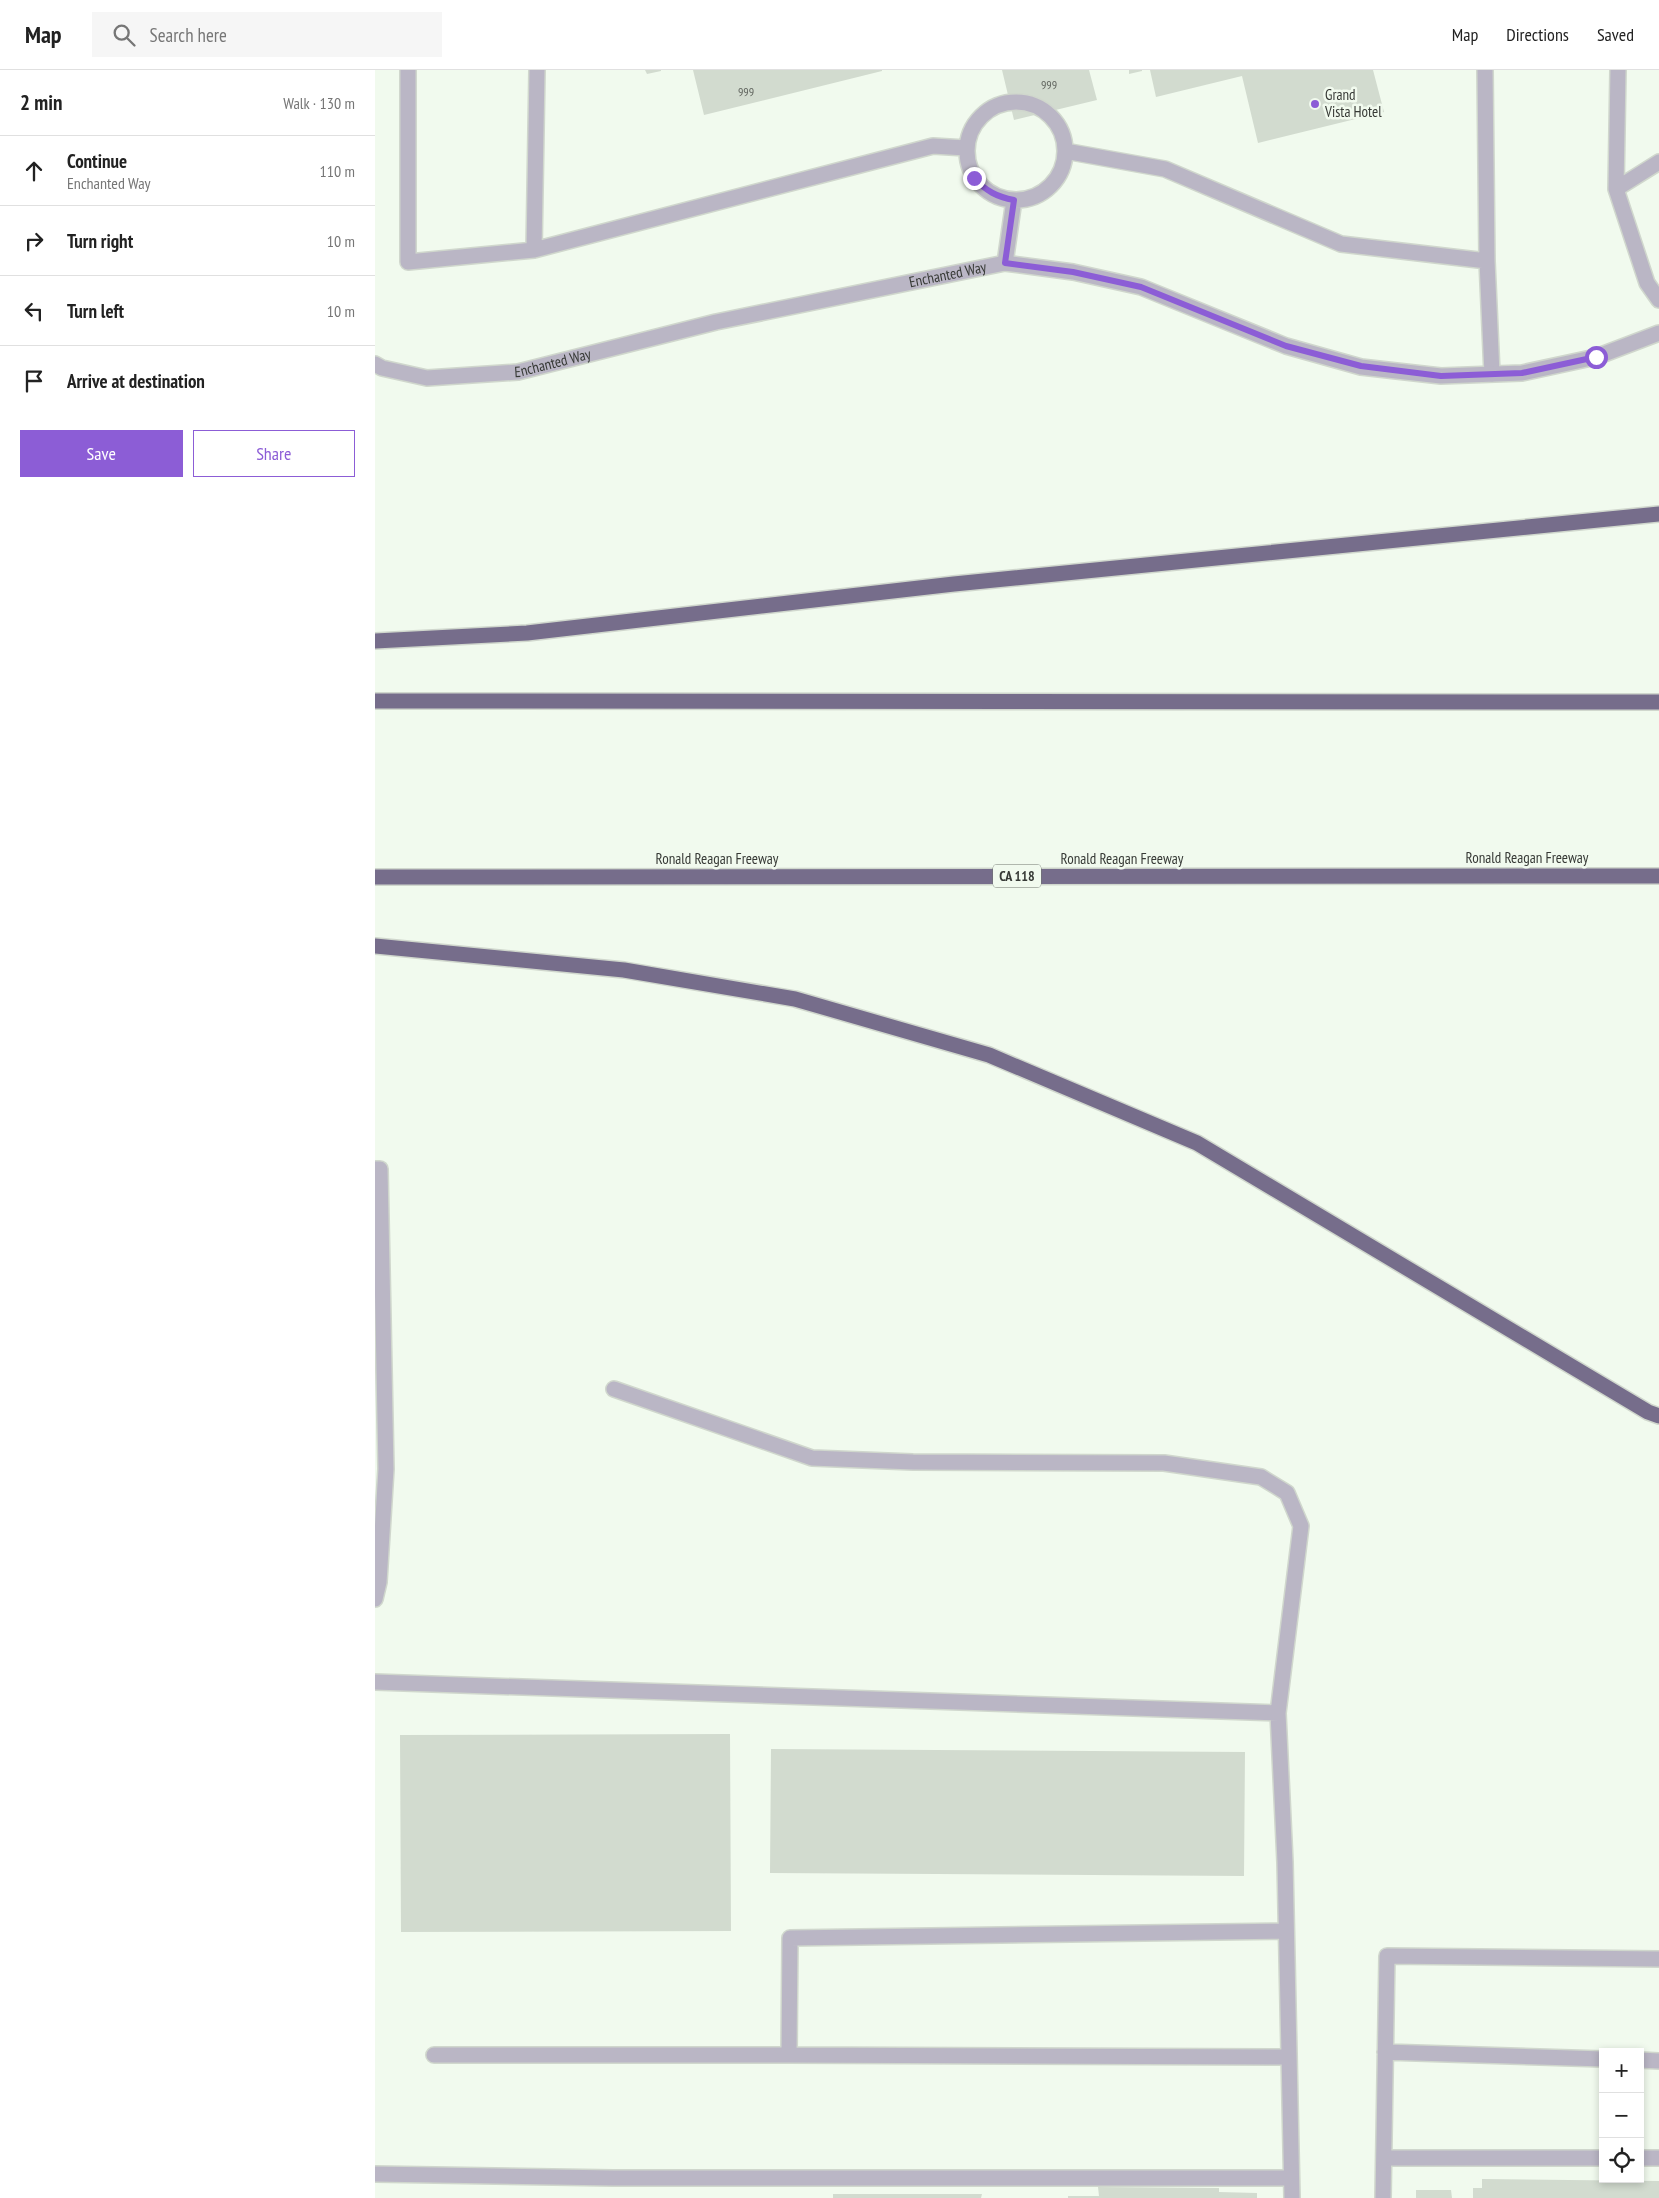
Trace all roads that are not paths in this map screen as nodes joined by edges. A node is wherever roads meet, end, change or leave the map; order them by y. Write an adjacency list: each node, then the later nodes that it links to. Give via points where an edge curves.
1 (408, 70): 10 (street, via 408,262)
2 (537, 70): 10 (street)
3 (1485, 70): 11 (street)
4 (1618, 70): 8 (street)
5 (966, 148): 6 (street, via 969,132 979,117 992,107 1009,101 1025,102 1048,114 1063,134); 9 (street, via 967,163 985,190); 10 (street, via 933,146)
6 (1065, 151): 9 (street, via 1063,166 1055,181 1030,198); 11 (street, via 1165,169 1341,244)
7 (1659, 162): 8 (street)
8 (1617, 189): 13 (street, via 1647,283)
9 (1014, 200): 12 (street)
10 (534, 250)
11 (1487, 261): 16 (street)
12 (1005, 263): 15 (street, Enchanted Way, via 716,322 518,372 427,378); 16 (street, Enchanted Way, via 1073,272 1141,287 1286,346 1361,366 1441,376)
13 (1659, 300)
14 (1659, 333): 16 (street, Enchanted Way, via 1596,357 1522,373)
15 (375, 364)
16 (1492, 374)
17 (1659, 514): 18 (highway, via 954,584 527,634)
18 (375, 641)
19 (375, 701): 20 (highway)
20 (1659, 702)
21 (1659, 876): 22 (highway, Ronald Reagan Freeway / CA 118)
22 (375, 877)
23 (375, 946): 26 (highway, via 624,970 795,999 989,1055 1197,1144)
24 (375, 1169): 27 (street, via 380,1169 386,1469 379,1582)
25 (614, 1389): 29 (street, via 812,1458 913,1462 1164,1463 1261,1477 1287,1493 1301,1526)
26 (1659, 1416)
27 (375, 1599)
28 (375, 1682): 29 (street)
29 (1278, 1713): 30 (street)
30 (1286, 1932): 34 (street, via 790,1938); 35 (street)
31 (1659, 1959): 32 (street, via 1387,1956)
32 (1385, 2052): 36 (street); 39 (street)
33 (434, 2055): 34 (street)
34 (789, 2055): 35 (street)
35 (1288, 2057): 44 (street)
36 (1599, 2059)
37 (1644, 2060): 38 (street)
38 (1659, 2061)
39 (1384, 2158): 40 (street); 46 (street)
40 (1599, 2158)
41 (1644, 2158): 42 (street)
42 (1659, 2158)
43 (375, 2174): 44 (street, via 623,2178)
44 (1291, 2178): 45 (street)
45 (1292, 2198)
46 (1383, 2198)

